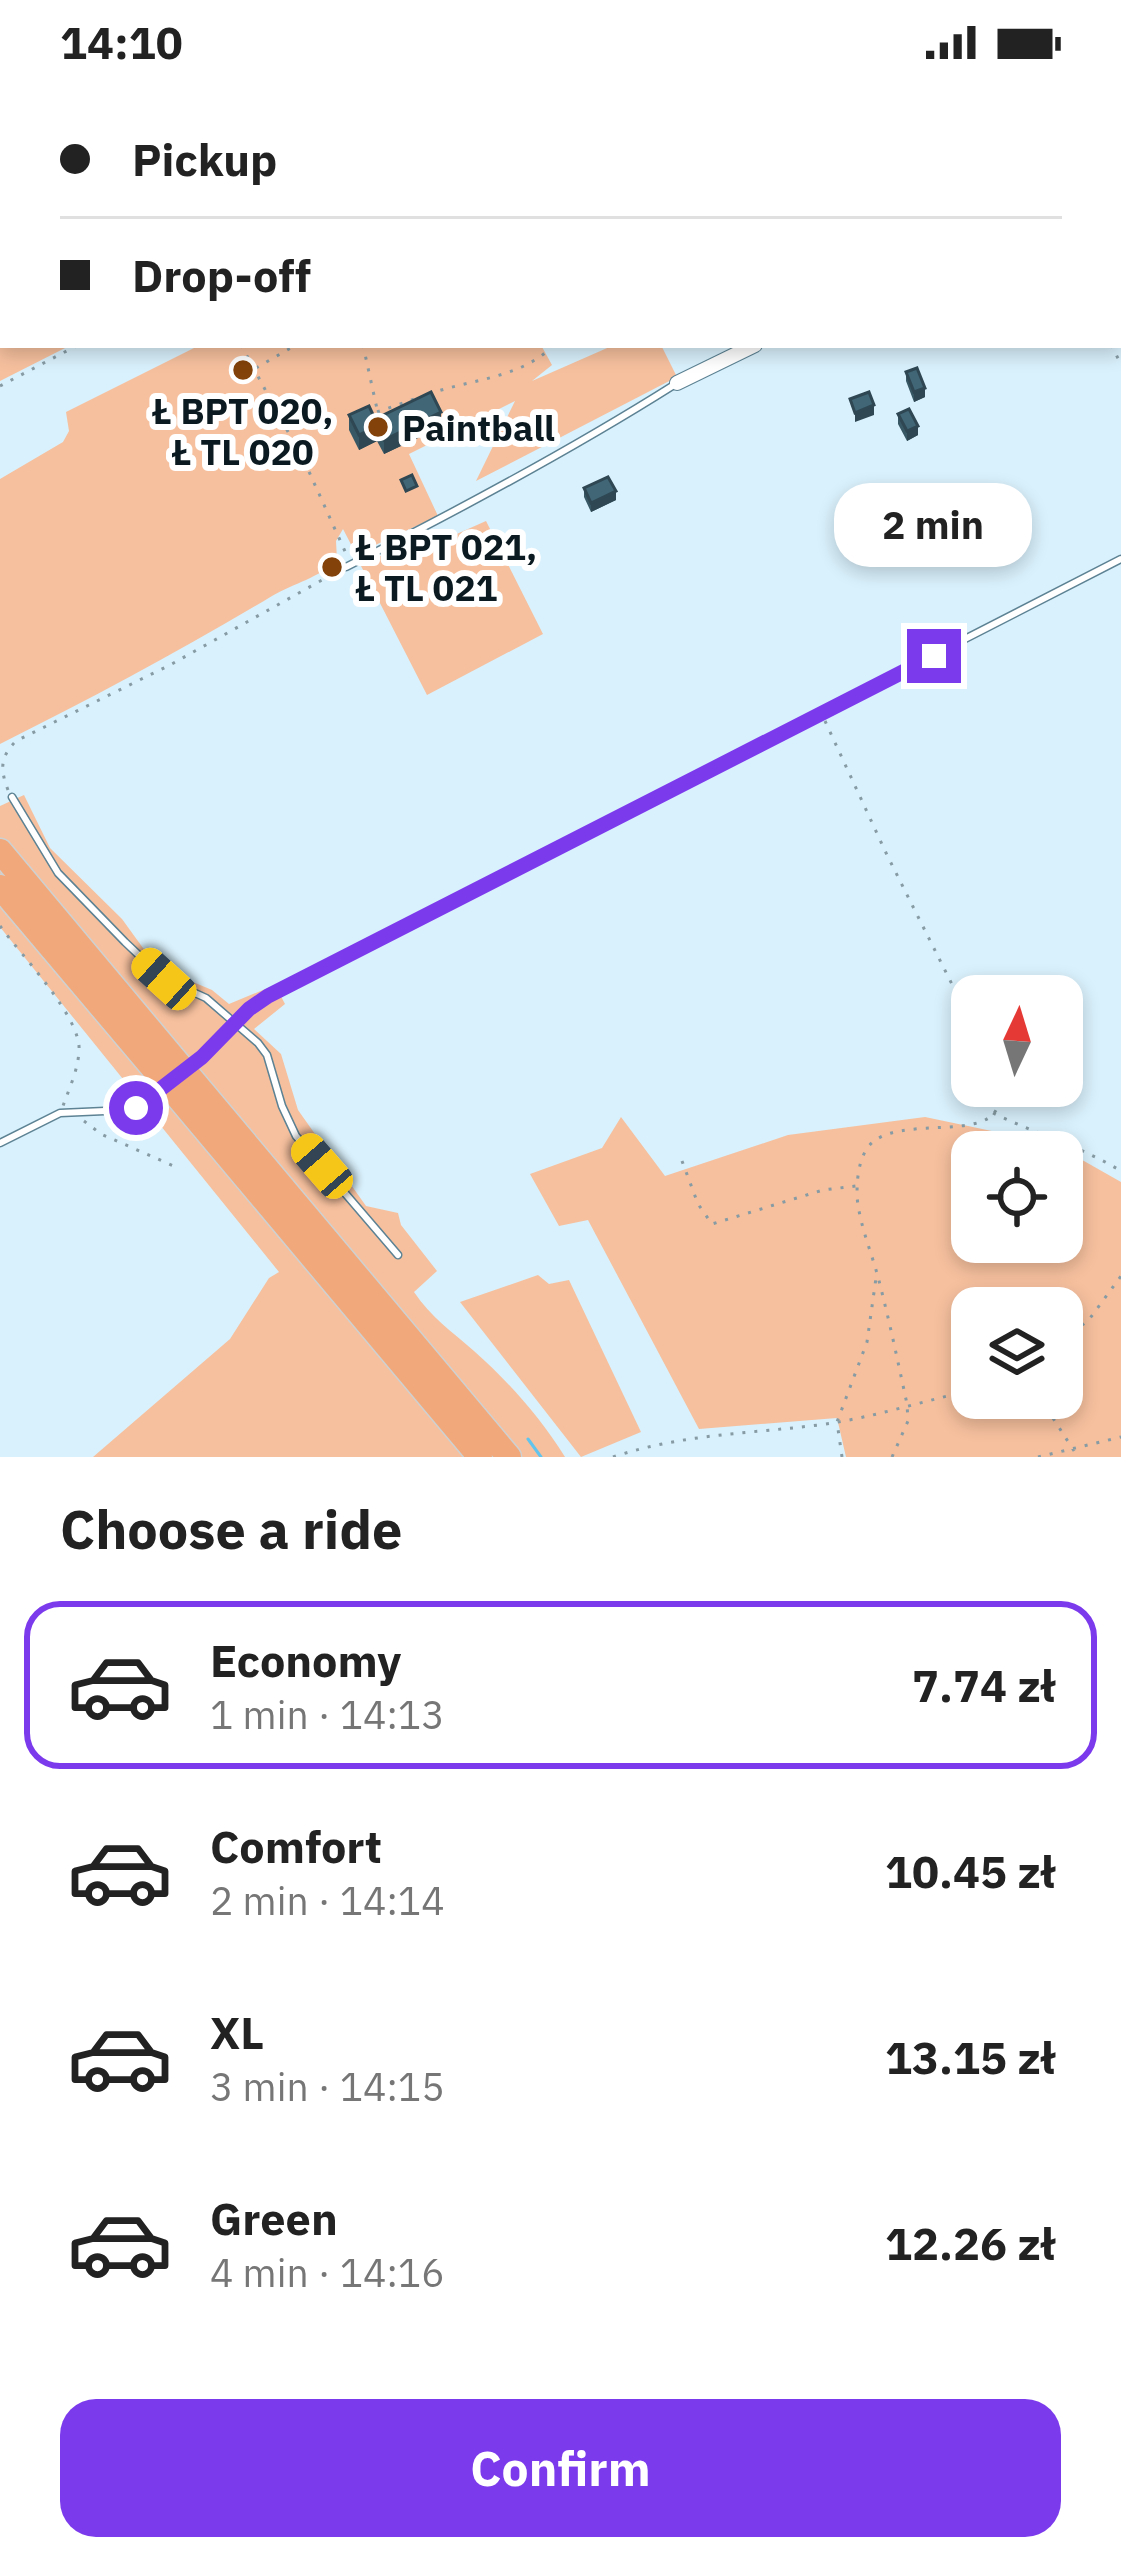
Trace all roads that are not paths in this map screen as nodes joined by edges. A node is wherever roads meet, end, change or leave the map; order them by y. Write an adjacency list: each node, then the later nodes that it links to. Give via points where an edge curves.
1 (749, 348): 2 (street)
2 (677, 383): 4 (lane)
3 (1121, 559): 7 (lane, via 274,993)
4 (348, 565)
5 (12, 796): 7 (lane, via 58,873 125,942 164,979)
6 (3, 870): 8 (highway)
7 (238, 1022): 9 (lane, via 144,1104 60,1113); 10 (lane, via 267,1055 296,1136)
8 (176, 1079): 11 (highway); 12 (highway)
9 (0, 1143)
10 (398, 1255)
11 (480, 1457)
12 (509, 1457)

